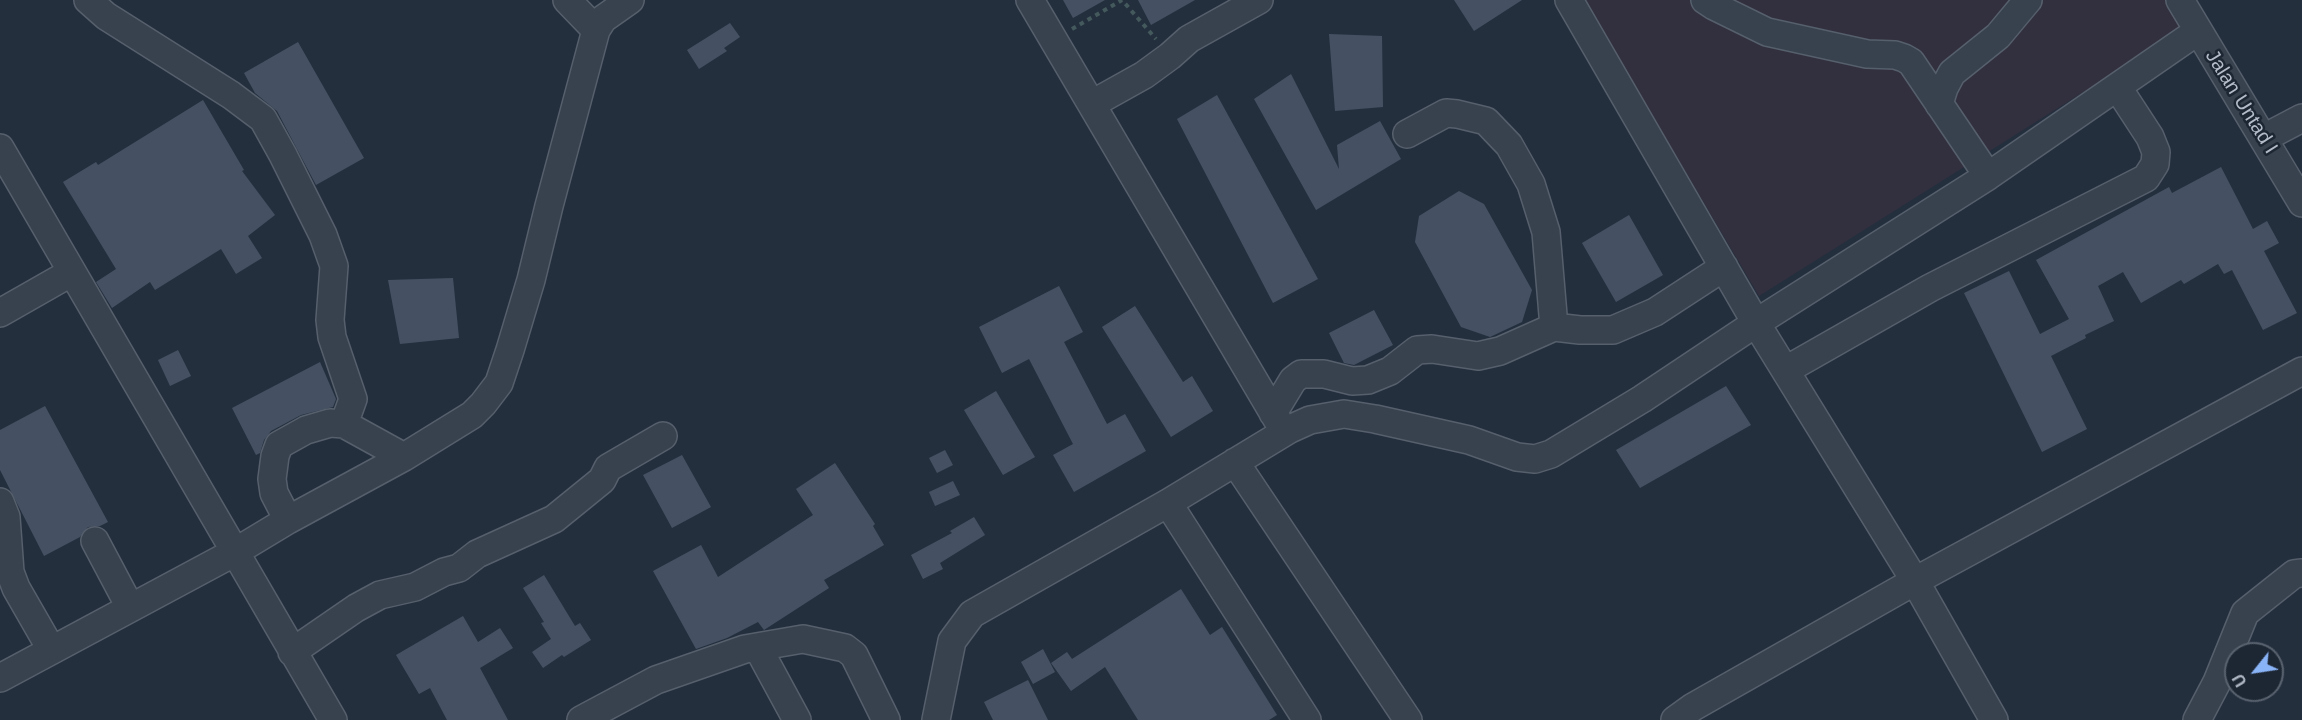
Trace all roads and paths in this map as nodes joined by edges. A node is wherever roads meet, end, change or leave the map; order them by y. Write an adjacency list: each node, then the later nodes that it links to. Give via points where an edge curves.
1 (88, 0): 32 (street, via 106,16 263,119 323,235 334,266 332,337 353,399)
2 (567, 0): 12 (street)
3 (630, 0): 12 (street, via 603,19)
4 (1030, 0): 16 (street)
5 (1122, 0): 11 (path, via 1071,29); 14 (path)
6 (1259, 0): 14 (street, via 1189,39)
7 (1569, 0): 24 (street)
8 (1705, 0): 17 (street, via 1767,32 1867,54 1904,57)
9 (2028, 0): 17 (street, via 1998,36 1952,73)
10 (2180, 0): 13 (street, Jalan Untad I)
11 (1066, 20)
12 (596, 30): 34 (street, via 531,280 499,382 472,415)
13 (2198, 31): 15 (street); 20 (street, Jalan Untad I)
14 (1170, 56): 16 (street)
15 (2118, 88): 22 (street); 29 (street, via 2156,152 2155,164 2146,178 1930,288)
16 (1092, 104): 31 (street)
17 (1939, 104): 22 (street)
18 (2302, 118): 20 (street)
19 (1407, 134): 28 (street, via 1446,113 1457,114 1486,121 1509,146 1531,184 1546,232)
20 (2264, 138): 23 (street, Jalan Untad I)
21 (0, 148): 25 (street)
22 (1988, 176): 27 (street)
23 (2302, 203)
24 (1724, 267): 27 (street); 28 (street, via 1654,312 1613,330)
25 (72, 272): 26 (street); 40 (street)
26 (0, 313)
27 (1756, 322): 29 (street); 31 (street, via 1642,399 1551,454 1534,459 1415,427 1344,414)
28 (1554, 327): 31 (street, via 1500,351 1478,356 1417,350 1390,371 1368,380 1301,374 1293,380)
29 (1786, 370): 42 (street)
30 (2302, 371): 42 (street)
31 (1279, 423): 35 (street)
32 (344, 424): 34 (street); 38 (street, via 330,423 306,430 279,445 273,486)
33 (663, 436): 46 (street, via 608,468 602,480 554,519 477,554 459,568 415,587 380,595)
34 (404, 457): 38 (street)
35 (1235, 462): 37 (street); 54 (street)
36 (0, 502): 45 (street, via 6,517 10,572)
37 (1168, 502): 52 (street, via 972,614 952,641); 53 (street)
38 (288, 520): 40 (street)
39 (95, 541): 43 (street)
40 (235, 552): 43 (street); 46 (street)
41 (2302, 573): 57 (street, via 2294,574 2245,613)
42 (1915, 581): 55 (street); 56 (street)
43 (130, 607): 45 (street)
44 (758, 648): 49 (street, via 656,680); 50 (street); 51 (street, via 803,639 845,648 854,656)
45 (51, 649): 47 (street)
46 (292, 652): 48 (street)
47 (0, 678)
48 (333, 720)
49 (581, 720)
50 (798, 720)
51 (886, 720)
52 (936, 720)
53 (1306, 720)
54 (1408, 720)
55 (1675, 720)
56 (1994, 720)
57 (2197, 720)

